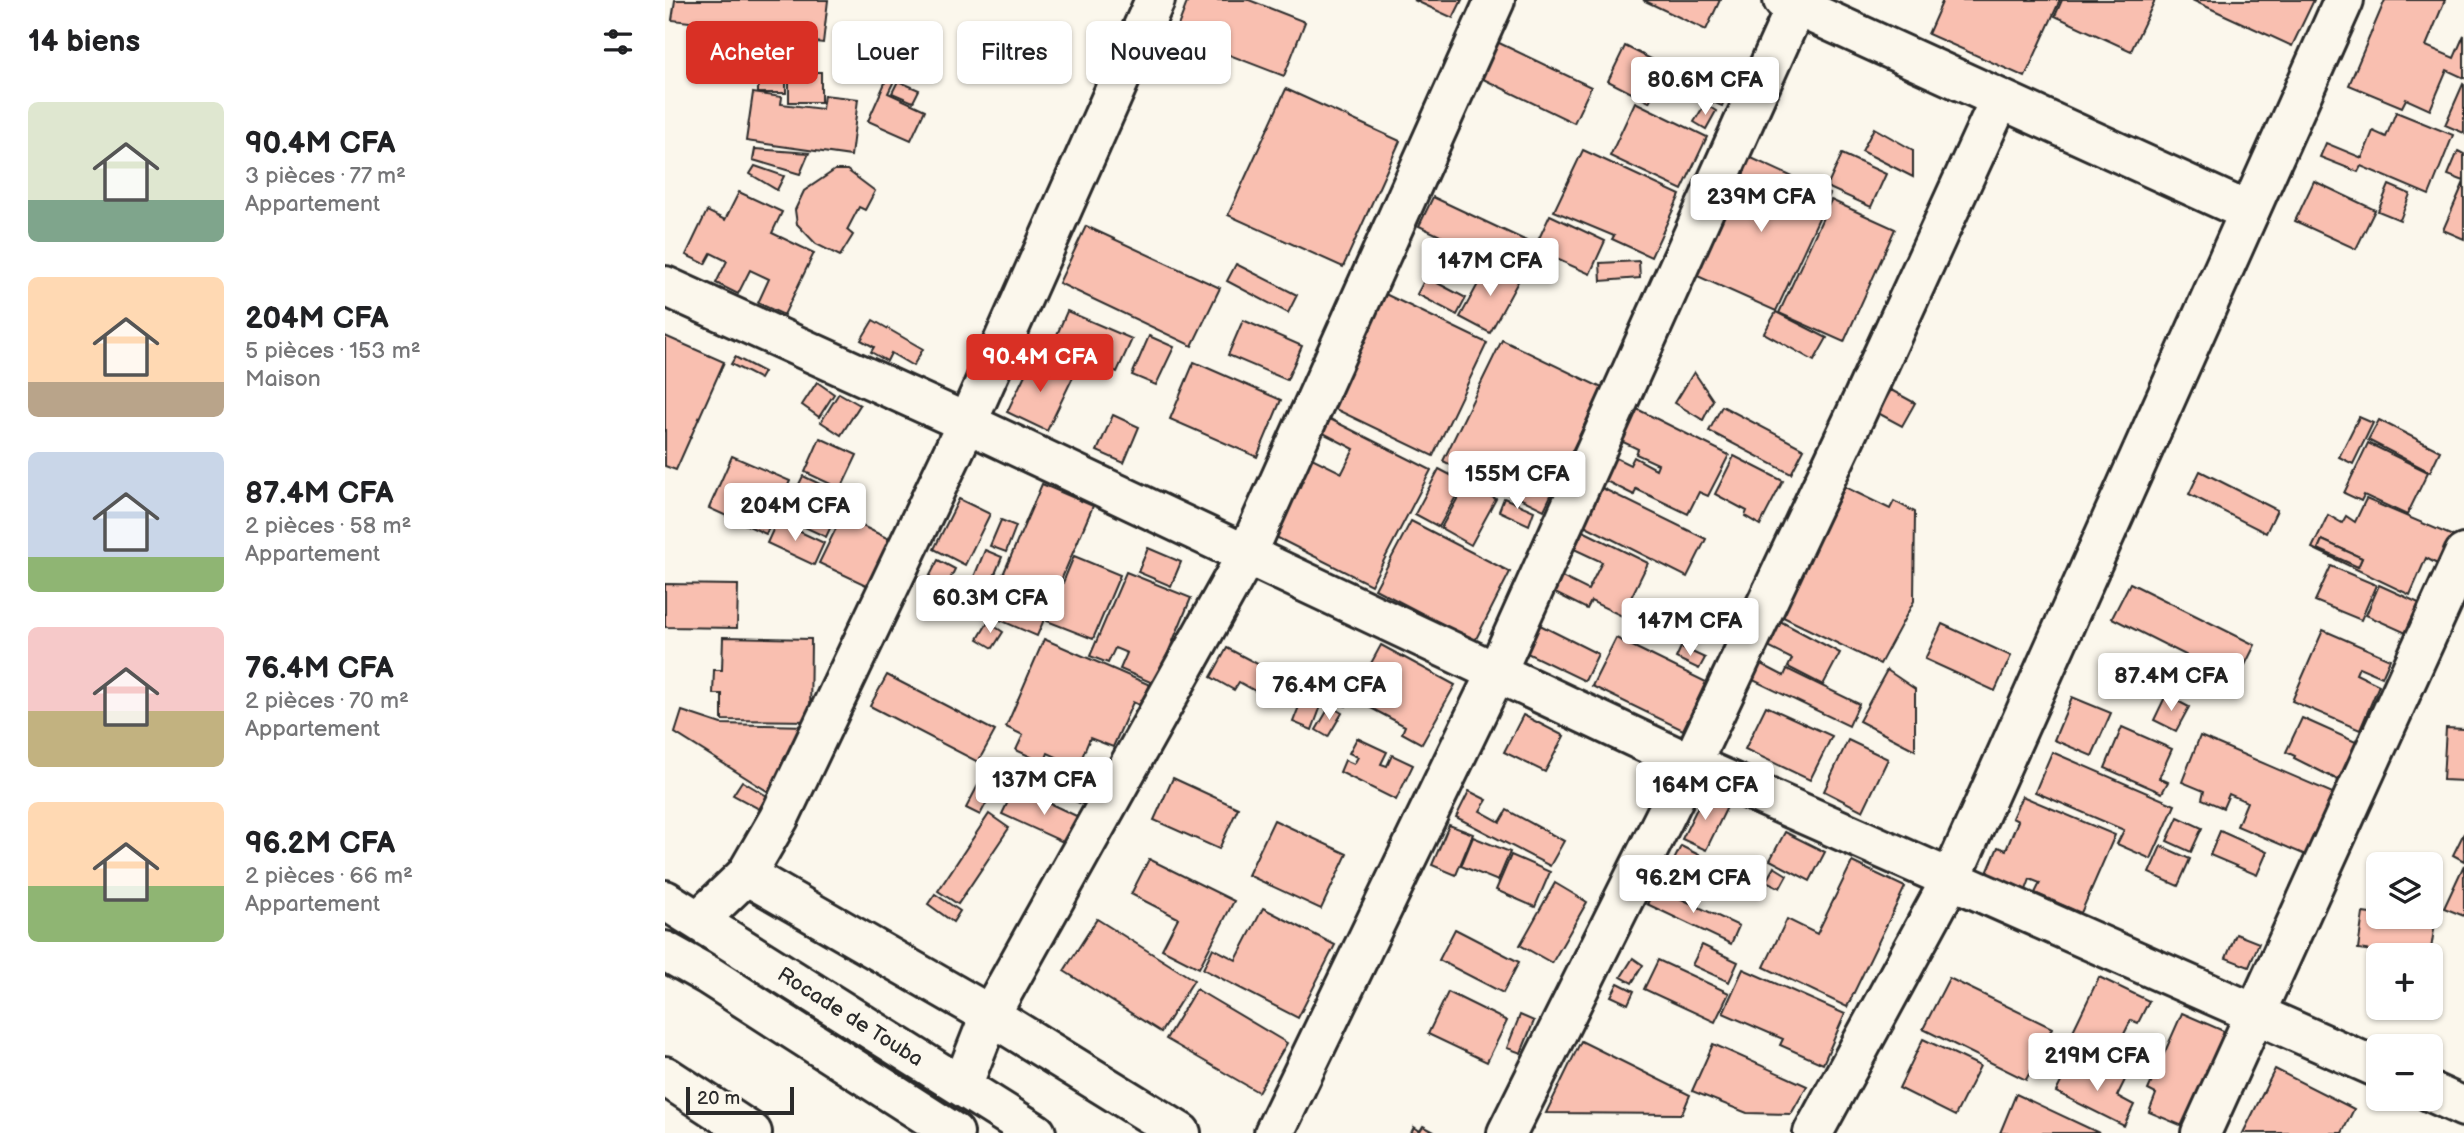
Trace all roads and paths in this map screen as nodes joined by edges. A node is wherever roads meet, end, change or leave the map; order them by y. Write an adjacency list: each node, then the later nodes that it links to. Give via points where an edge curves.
1 (1155, 0): 8 (street)
2 (1495, 0): 10 (street)
3 (2344, 0): 6 (street)
4 (1789, 3): 5 (street); 12 (street)
5 (2000, 99): 6 (street); 13 (street)
6 (2249, 212): 15 (street)
7 (665, 286): 8 (street)
8 (967, 423): 10 (street); 14 (street, via 779,818)
9 (2464, 554): 11 (street)
10 (1246, 556): 12 (street); 20 (street)
11 (2452, 607): 19 (street)
12 (1496, 673): 13 (street); 30 (street)
13 (1691, 764): 15 (street); 31 (street)
14 (746, 875): 17 (street); 20 (street)
15 (1950, 881): 19 (street); 32 (street)
16 (665, 900): 17 (street, Rocade de Touba)
17 (699, 920): 23 (street, Rocade de Touba)
18 (665, 951): 27 (street, Rocade de Touba)
19 (2257, 1014): 21 (street); 33 (street)
20 (991, 1015): 23 (street); 29 (street)
21 (2366, 1063)
22 (665, 1076): 26 (street)
23 (962, 1086): 28 (street, Rocade de Touba)
24 (2443, 1097): 25 (street)
25 (2464, 1107)
26 (753, 1133)
27 (954, 1133)
28 (1036, 1133)
29 (1181, 1133)
30 (1274, 1133)
31 (1507, 1133)
32 (1813, 1133)
33 (2201, 1133)

